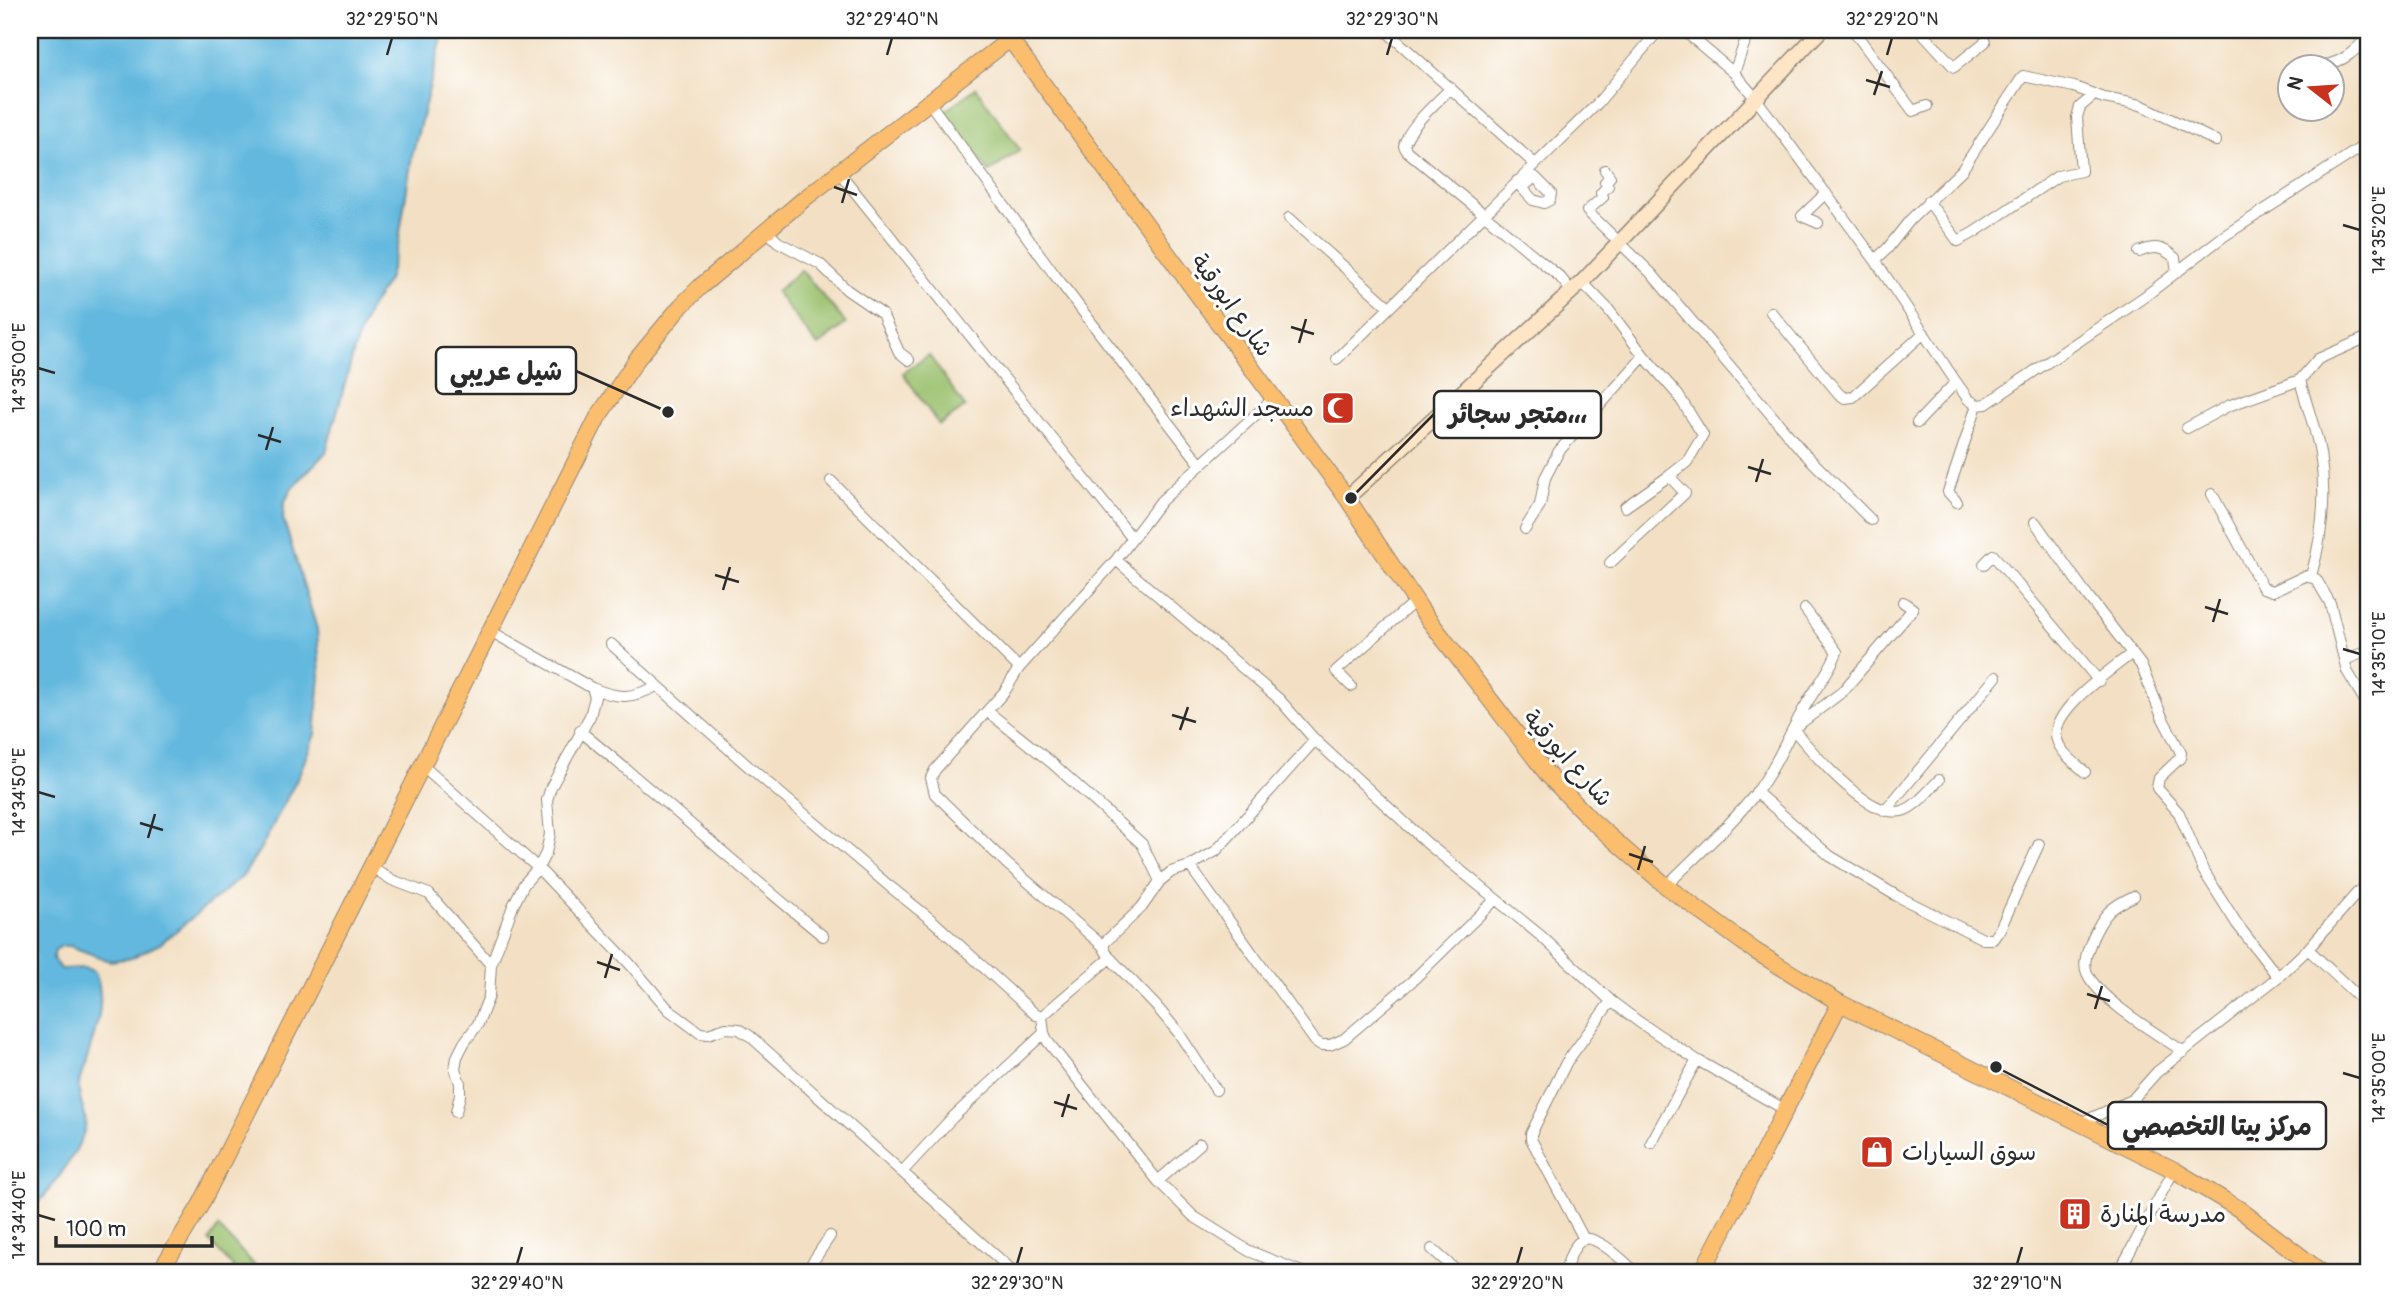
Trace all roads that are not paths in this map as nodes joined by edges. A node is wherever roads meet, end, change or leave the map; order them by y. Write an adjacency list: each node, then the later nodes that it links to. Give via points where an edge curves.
1 (1385, 30): 13 (street)
2 (1658, 30): 20 (street, via 1597,104)
3 (1683, 30): 12 (street)
4 (1749, 30): 12 (street)
5 (1821, 30): 15 (main road)
6 (1853, 30): 17 (street, via 1913,111)
7 (1920, 30): 10 (street, via 1954,66)
8 (1012, 33): 16 (main road); 43 (main road, شارع ابورقية)
9 (2368, 36): 11 (street)
10 (1985, 42)
11 (2346, 57)
12 (1734, 73): 15 (street)
13 (1451, 88): 20 (street); 25 (street, via 1405,139 1404,146)
14 (2094, 94): 18 (street, via 2141,105); 24 (street, via 2022,76 1962,170); 24 (street, via 2080,107 2077,117 2081,171 2058,176 1958,241)
15 (1757, 100): 23 (street); 29 (main road)
16 (929, 102): 22 (main road); 47 (street)
17 (1927, 106)
18 (2216, 141)
19 (2368, 143): 32 (street, via 2224,236)
20 (1535, 164): 25 (street, via 1520,185)
21 (1605, 170): 29 (street, via 1610,177 1605,182 1608,186 1587,211)
22 (839, 172): 28 (main road); 57 (street)
23 (1826, 193): 27 (street, via 1802,216); 31 (street)
24 (1928, 201): 31 (street)
25 (1484, 214): 33 (street); 34 (street)
26 (1289, 218): 34 (street)
27 (1818, 223)
28 (766, 230): 40 (street, via 778,242 820,264 882,314 899,352); 65 (main road, via 681,306 619,383)
29 (1620, 243): 33 (main road); 54 (street, via 1659,281 1802,451)
30 (2138, 251): 32 (street, via 2153,246 2166,250 2175,258)
31 (1875, 260): 36 (street)
32 (2177, 272): 44 (street, via 1986,404)
33 (1577, 287): 38 (street, via 1608,309); 51 (main road)
34 (1389, 307): 39 (street)
35 (1772, 312): 36 (street, via 1845,398 1853,397)
36 (1924, 333): 42 (street)
37 (2368, 337): 41 (street, via 2318,359)
38 (1644, 356): 48 (street, via 1703,435 1687,461); 56 (street, via 1559,452 1545,478 1540,505)
39 (1337, 359)
40 (909, 360)
41 (2300, 380): 46 (street, via 2228,406); 61 (street, via 2320,453 2324,513)
42 (1956, 382): 44 (street); 45 (street)
43 (1273, 399): 47 (street); 51 (main road, شارع ابورقية)
44 (1976, 405): 52 (street, via 1948,492)
45 (1917, 423)
46 (2187, 428)
47 (1201, 465): 57 (street, via 1161,501)
48 (1669, 476): 53 (street); 59 (street, via 1685,493)
49 (831, 481): 70 (street)
50 (2212, 494): 61 (street, via 2263,588 2273,591)
51 (1347, 498): 62 (main road, شارع ابورقية)
52 (1957, 502)
53 (1625, 507)
54 (1871, 520)
55 (2035, 522): 68 (street)
56 (1525, 529)
57 (1132, 538): 58 (street)
58 (1116, 559): 70 (street); 80 (street, via 1279,699)
59 (1610, 563)
60 (1984, 564): 72 (street, via 1993,555)
61 (2311, 576): 69 (street, via 2330,603)
62 (1415, 601): 74 (street, via 1336,671); 91 (main road, شارع ابورقية, via 1548,775)
63 (1903, 603): 78 (street, via 1913,609 1842,692)
64 (1805, 609): 78 (street, via 1837,652)
65 (492, 632): 75 (street); 81 (main road)
66 (611, 643): 73 (street)
67 (2368, 651): 69 (street)
68 (2132, 653): 72 (street); 100 (street, via 2181,753 2159,778 2157,788 2179,813 2203,870 2237,924)
69 (2344, 660): 76 (street)
70 (1019, 668): 77 (street)
71 (1996, 677): 85 (street)
72 (2099, 681): 82 (street, via 2064,711 2056,730 2064,752)
73 (657, 686): 75 (street, via 638,696 614,697); 104 (street)
74 (1351, 686)
75 (592, 688): 79 (street, via 592,708)
76 (2368, 706)
77 (987, 711): 90 (street, via 1142,844); 96 (street, via 935,770 931,786 1007,864)
78 (1793, 729): 84 (street); 85 (street, via 1819,761 1871,805)
79 (580, 731): 89 (street, via 547,800 550,834); 95 (street)
80 (1315, 740): 87 (street, via 1216,851); 94 (street)
81 (424, 766): 88 (main road); 89 (street)
82 (2085, 772)
83 (1939, 780): 85 (street, via 1903,811)
84 (1756, 792): 86 (street, via 1830,856 1983,939 1993,939 2000,929); 91 (street)
85 (1885, 811)
86 (2039, 844)
87 (1190, 866): 90 (street); 94 (street, via 1321,1045 1344,1039)
88 (372, 867): 99 (street, via 429,894); 122 (main road, via 200,1206)
89 (538, 869): 99 (street, via 513,906); 117 (street, via 669,1010 699,1033 726,1028 750,1036)
90 (1160, 881): 96 (street, via 1142,907)
91 (1665, 886): 102 (main road, شارع ابورقية, via 1755,951)
92 (2368, 886): 97 (street)
93 (2134, 896): 106 (street, via 2101,919 2085,963 2087,974 2131,1016)
94 (1495, 900): 101 (street)
95 (823, 936)
96 (1102, 945): 98 (street)
97 (2308, 949): 100 (street); 103 (street)
98 (1110, 958): 104 (street); 108 (street, via 1178,1032)
99 (491, 965): 111 (street, via 489,996 457,1058 460,1095)
100 (2278, 977): 106 (street)
101 (1611, 1001): 107 (street); 120 (street, via 1566,1063 1531,1134)
102 (1840, 1003): 110 (main road); 112 (main road, شارع ابورقية)
103 (2368, 1006)
104 (1042, 1016): 105 (street)
105 (1044, 1033): 117 (street, via 952,1118); 118 (street)
106 (2184, 1052): 109 (street, via 2157,1072)
107 (1697, 1060): 110 (street); 113 (street)
108 (1216, 1090)
109 (2132, 1100): 112 (street); 115 (street)
110 (1784, 1108): 129 (main road)
111 (456, 1112)
112 (2080, 1123): 115 (main road, شارع ابورقية)
113 (1651, 1143)
114 (1200, 1144): 118 (street)
115 (2129, 1147): 116 (main road, شارع ابورقية)
116 (2174, 1170): 130 (street); 131 (main road, شارع ابورقية, via 2239,1209)
117 (902, 1172): 124 (street)
118 (1158, 1181): 125 (street, via 1217,1233)
119 (830, 1236): 123 (street)
120 (1584, 1239): 127 (street); 128 (street, via 1592,1239)
121 (1432, 1249): 126 (street)
122 (160, 1272)
123 (806, 1272)
124 (1014, 1272)
125 (1302, 1272)
126 (1458, 1272)
127 (1565, 1272)
128 (1636, 1272)
129 (1702, 1272)
130 (2119, 1272)
131 (2321, 1272)

